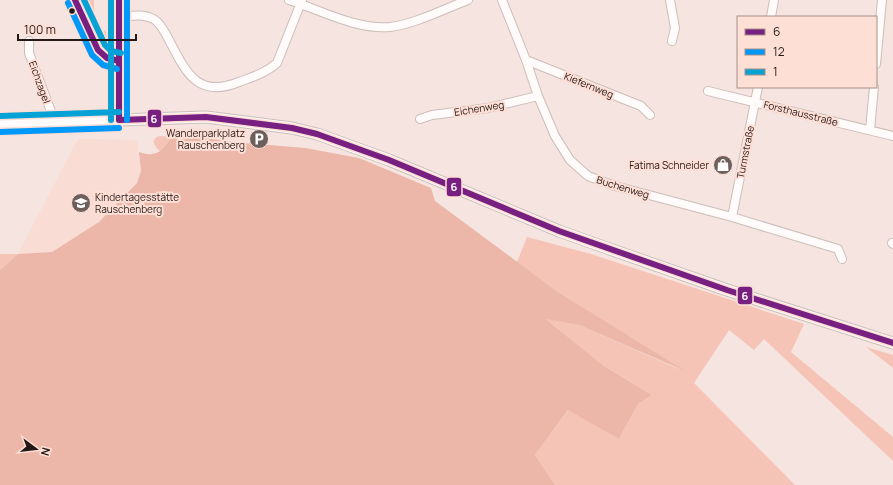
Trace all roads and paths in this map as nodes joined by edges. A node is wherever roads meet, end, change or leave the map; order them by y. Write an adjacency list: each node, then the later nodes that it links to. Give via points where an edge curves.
1 (119, 0): 9 (street)
2 (289, 0): 8 (street)
3 (468, 0): 8 (street, via 390,27 351,22)
4 (502, 0): 14 (street, Buchenweg)
5 (670, 0): 11 (street, via 676,28)
6 (774, 0): 10 (street)
7 (882, 0): 13 (street)
8 (302, 2): 9 (street, via 277,63 271,69 220,88 202,84 189,75 162,27 154,20 143,16)
9 (119, 16): 22 (street)
10 (771, 16)
11 (672, 40)
12 (29, 41): 23 (street, Eichzagel, via 29,53)
13 (877, 53)
14 (526, 60): 18 (street, Buchenweg); 20 (street, Kiefernweg, via 641,106)
15 (758, 88): 19 (street, Turmstraße)
16 (874, 88): 25 (street)
17 (708, 91): 19 (street, Forsthausstraße)
18 (538, 96): 21 (street, Eichenweg, via 488,108 432,115); 27 (street, Buchenweg, via 555,136 570,160 588,176 615,186)
19 (755, 102): 25 (street, Forsthausstraße); 27 (street, Turmstraße)
20 (650, 115)
21 (420, 119)
22 (119, 120): 23 (main road); 29 (main road, via 206,117 292,128 317,134 389,160 604,247 727,290)
23 (55, 122): 24 (main road)
24 (0, 124)
25 (870, 130): 26 (street, Forsthausstraße)
26 (893, 136)
27 (732, 217): 28 (street, Buchenweg, via 838,249)
28 (842, 259)
29 (893, 343)

